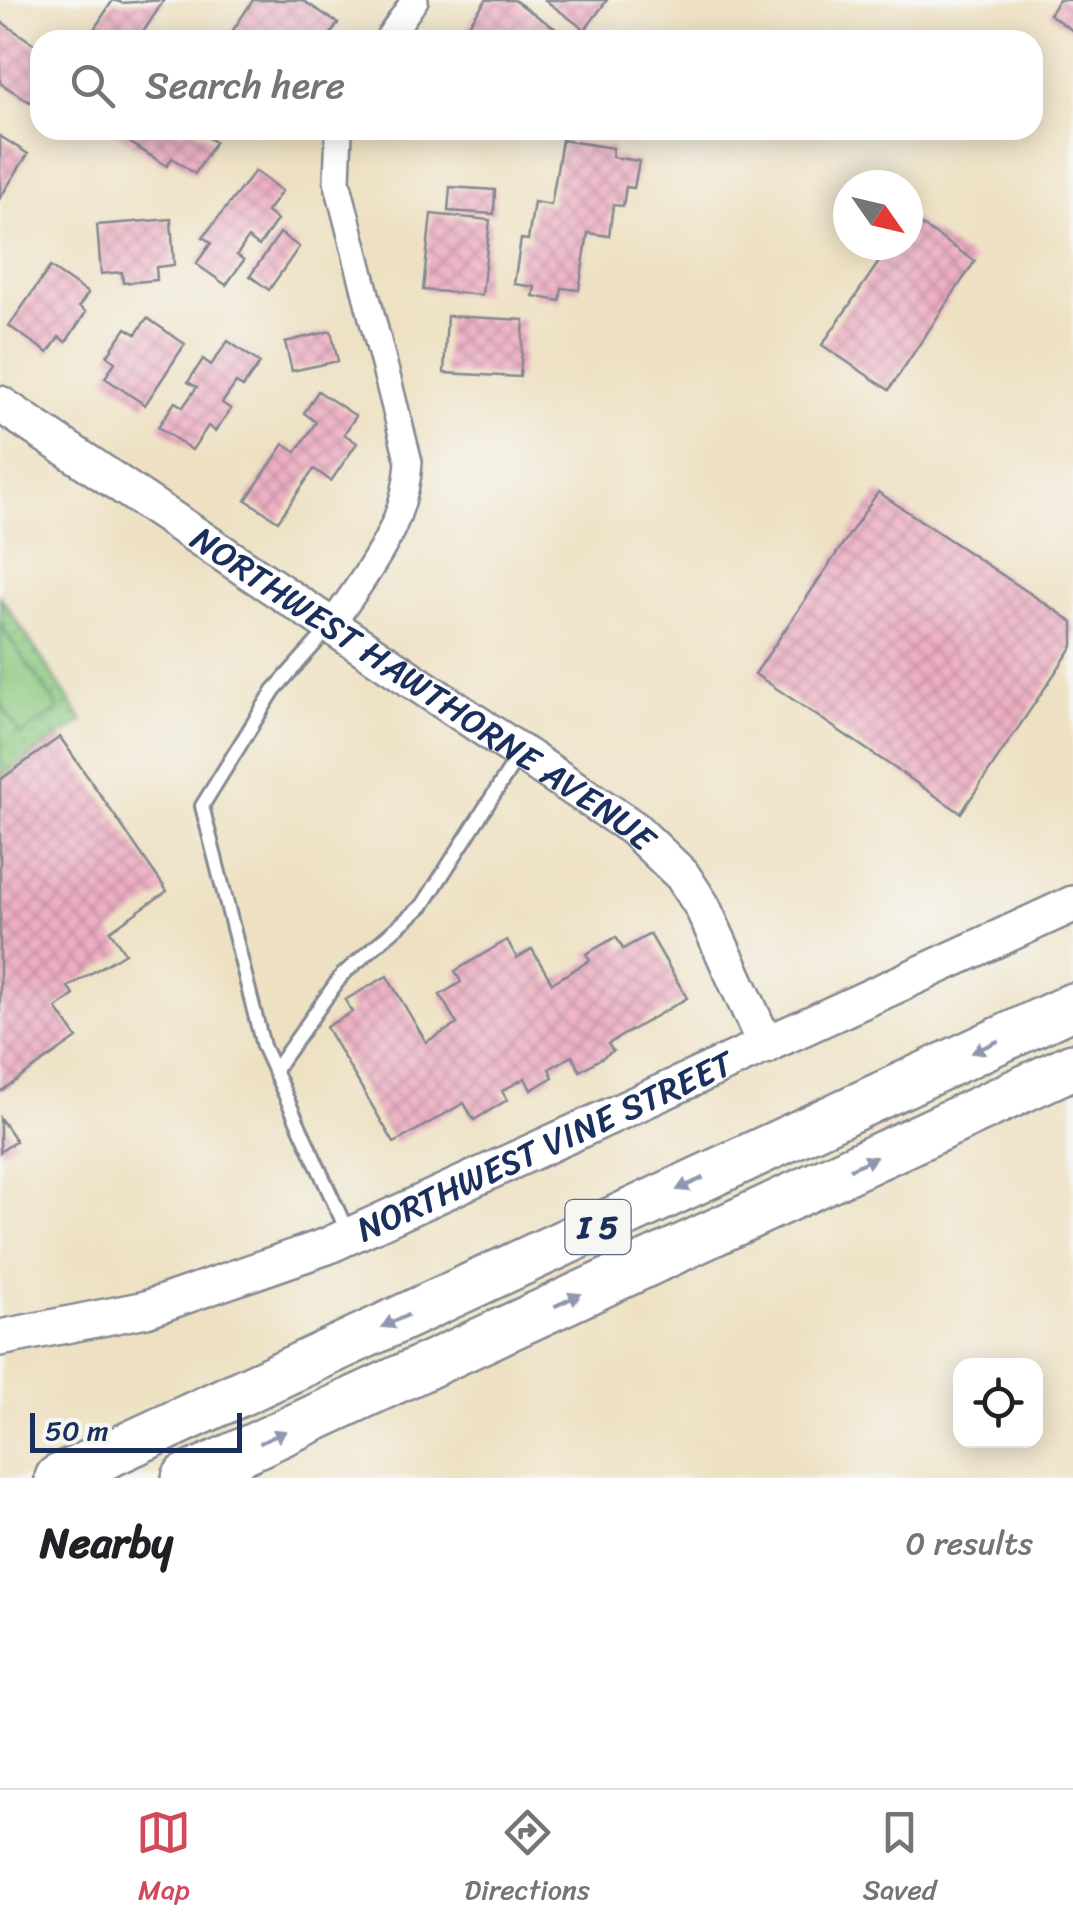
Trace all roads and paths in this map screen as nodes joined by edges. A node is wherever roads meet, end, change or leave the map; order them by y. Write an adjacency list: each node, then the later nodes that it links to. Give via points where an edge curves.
1 (414, 0): 2 (street)
2 (394, 30)
3 (338, 140): 5 (street, via 336,181 409,462 397,524)
4 (0, 404): 5 (street, NORTHWEST HAWTHORNE AVENUE)
5 (332, 624): 6 (street, NORTHWEST HAWTHORNE AVENUE); 11 (lane, via 274,690 202,806)
6 (522, 750): 9 (street, NORTHWEST HAWTHORNE AVENUE, via 633,828 682,875); 11 (lane, via 424,905 342,975)
7 (1073, 904): 9 (street, NORTHWEST VINE STREET)
8 (1073, 1006): 14 (highway, I 5, one-way to 14)
9 (766, 1046): 12 (street, NORTHWEST VINE STREET)
10 (1073, 1066): 17 (highway, I 5, one-way to 10)
11 (274, 1071): 12 (lane)
12 (349, 1236): 13 (street, NORTHWEST VINE STREET, via 177,1300)
13 (0, 1338)
14 (123, 1448): 15 (highway); 16 (highway, I 5)
15 (27, 1478)
16 (58, 1478)
17 (185, 1478)

